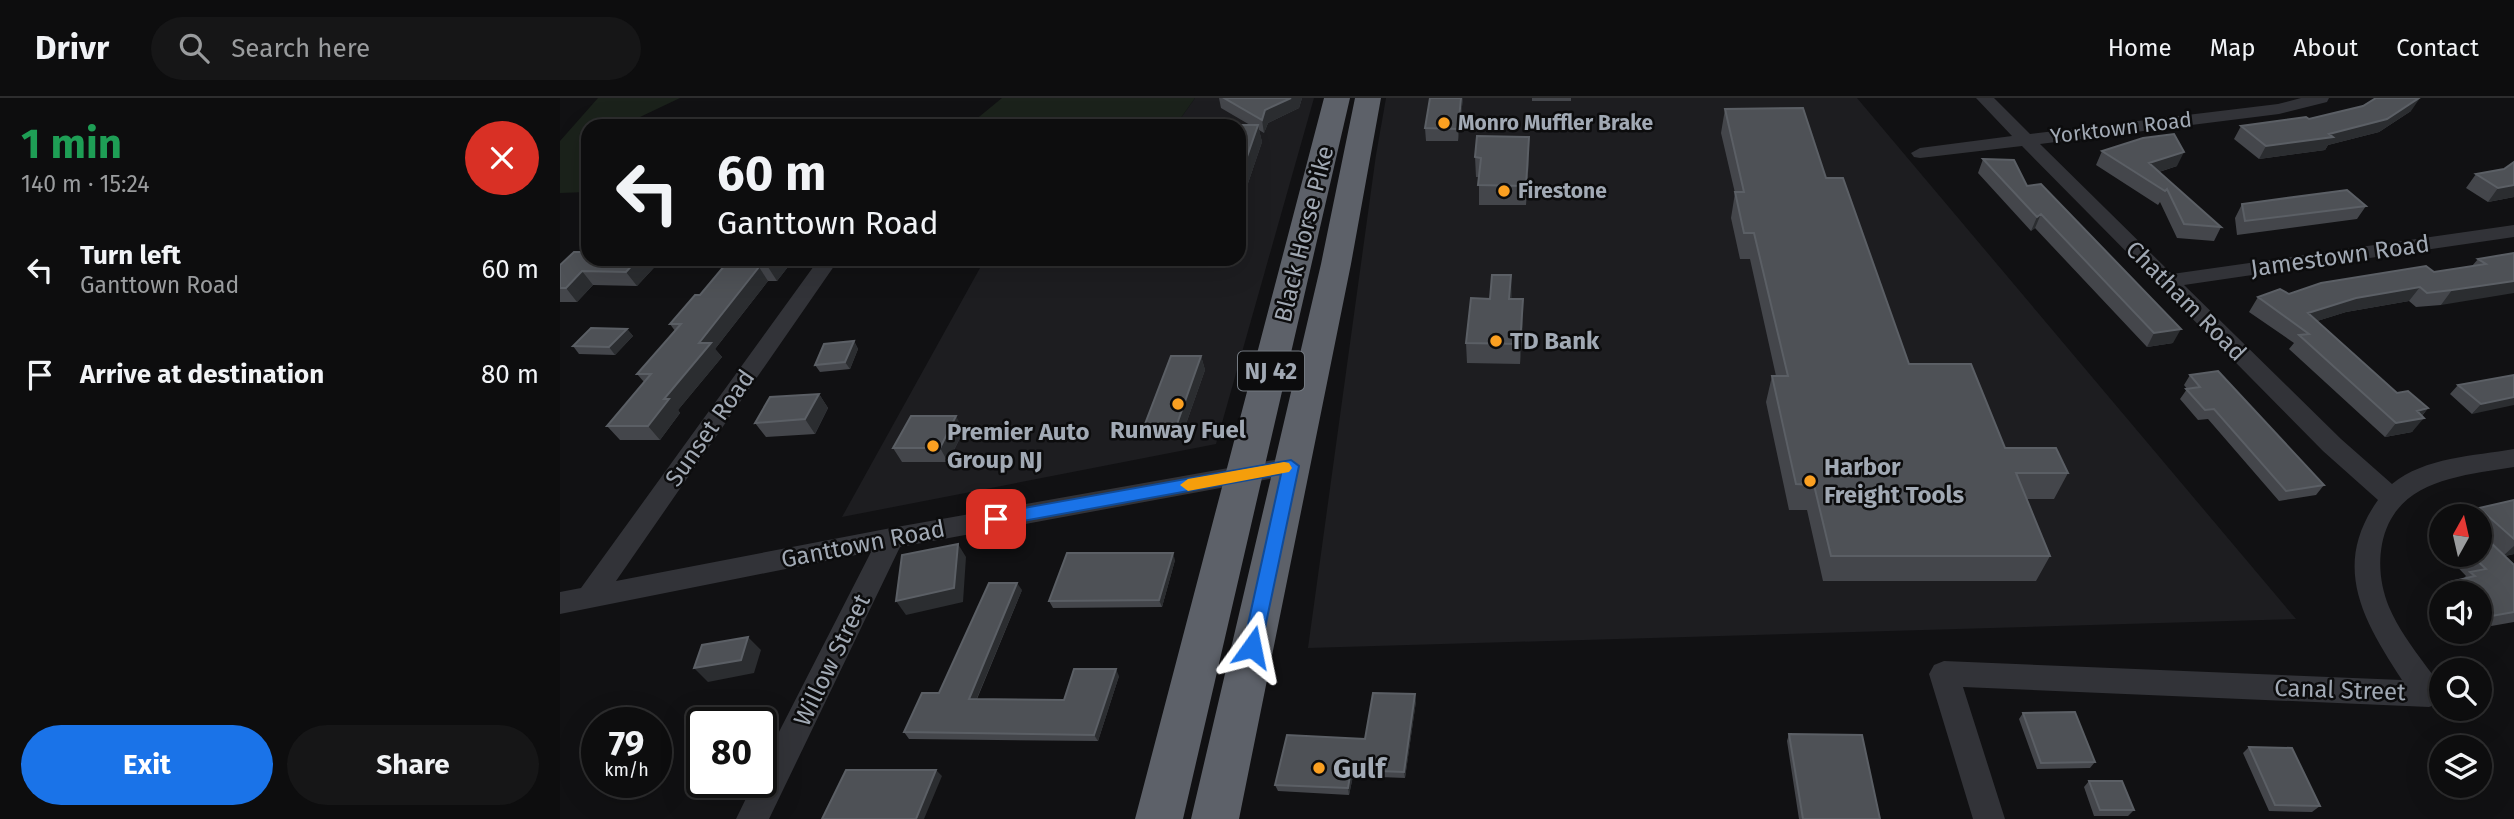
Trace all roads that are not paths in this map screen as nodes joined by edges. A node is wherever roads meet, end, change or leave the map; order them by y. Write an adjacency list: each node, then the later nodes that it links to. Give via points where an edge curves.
1 (1336, 98): 12 (highway, Black Horse Pike / NJ 42)
2 (1368, 98): 11 (highway, Black Horse Pike / NJ 42)
3 (1984, 98): 5 (street, Chatham Road)
4 (2321, 98): 5 (street, Yorktown Road, via 2279,109)
5 (2025, 139): 6 (street, Yorktown Road); 9 (street, Chatham Road)
6 (1920, 153)
7 (2514, 231): 9 (street, Jamestown Road)
8 (824, 266): 15 (street, Sunset Road)
9 (2165, 281): 13 (street, Chatham Road)
10 (2514, 458): 13 (street, Canal Street, via 2432,474)
11 (1291, 466): 12 (street, Ganttown Road); 19 (highway, Black Horse Pike / NJ 42)
12 (1245, 475): 14 (street, Ganttown Road); 18 (highway, Black Horse Pike / NJ 42)
13 (2393, 499): 20 (street, Canal Street, via 2368,536 2368,579 2387,635 2429,694 1944,674)
14 (891, 538): 15 (street, Ganttown Road); 17 (street, Willow Street)
15 (590, 597): 16 (street, Ganttown Road)
16 (560, 603)
17 (752, 819)
18 (1159, 819)
19 (1215, 819)
20 (1989, 819)

